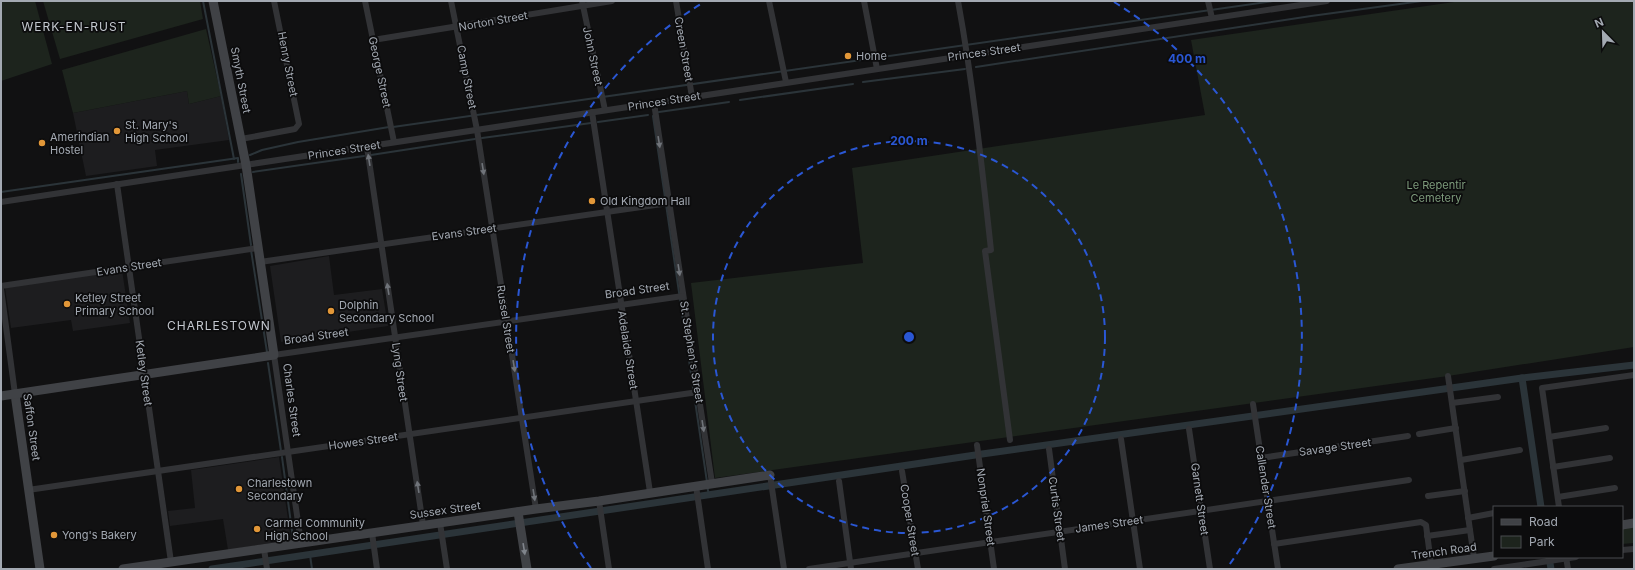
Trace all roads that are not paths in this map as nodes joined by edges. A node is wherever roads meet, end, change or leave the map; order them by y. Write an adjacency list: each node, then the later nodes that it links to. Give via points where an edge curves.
1 (213, 1): 24 (street, Smyth Street)
2 (274, 1): 24 (street, Henry Street, via 299,122 297,127)
3 (365, 1): 15 (street, George Street)
4 (451, 1): 14 (street, Camp Street)
5 (612, 1): 12 (street, Norton Street)
6 (676, 1): 19 (street, Creen Street)
7 (769, 1): 18 (street)
8 (864, 1): 17 (street)
9 (958, 1): 16 (street)
10 (1208, 1): 13 (street)
11 (1327, 1): 13 (street, Princes Street)
12 (582, 3): 14 (street, Norton Street); 21 (street, John Street)
13 (1212, 18): 16 (street, Princes Street)
14 (457, 27): 15 (street, Norton Street); 23 (street, Camp Street)
15 (373, 40): 25 (street, George Street)
16 (967, 52): 17 (street, Princes Street); 62 (street, via 991,250 985,251)
17 (876, 66): 18 (street, Princes Street)
18 (786, 80): 19 (street, Princes Street)
19 (692, 94): 20 (street, Princes Street)
20 (654, 103): 21 (street, Princes Street); 30 (street, St. Stephen's Street, one-way to 30)
21 (605, 110): 22 (street, Princes Street)
22 (592, 112): 23 (street, Princes Street); 31 (street, Adelaide Street)
23 (477, 130): 25 (street, Princes Street); 32 (street, Russel Street, one-way to 32)
24 (241, 139): 27 (street, Smyth Street)
25 (394, 142): 26 (street, Princes Street)
26 (366, 146): 27 (street, Princes Street); 33 (street, Lyng Street, one-way to 26)
27 (246, 165): 28 (street, Princes Street); 34 (street, Charles Street)
28 (116, 184): 29 (street, Princes Street); 36 (street, Ketley Street)
29 (1, 202)
30 (669, 203): 31 (street, Evans Street); 38 (street, St. Stephen's Street, one-way to 38)
31 (607, 212): 32 (street, Evans Street); 39 (street, Adelaide Street)
32 (492, 228): 33 (street, Evans Street); 40 (street, Russel Street)
33 (381, 244): 35 (street, Evans Street); 41 (street, Lyng Street, one-way to 33)
34 (258, 248): 35 (street, Charles Street); 36 (street, Evans Street)
35 (260, 262): 42 (street, Charles Street)
36 (128, 267): 37 (street, Evans Street); 43 (street, Ketley Street)
37 (1, 287): 47 (street, Saffon Street)
38 (683, 296): 39 (street, Broad Street); 46 (street, St. Stephen's Street)
39 (621, 305): 40 (street, Broad Street); 50 (street, Adelaide Street)
40 (507, 322): 41 (street, Broad Street); 53 (street, Russel Street, one-way to 53)
41 (395, 337): 42 (street, Broad Street); 57 (street, Lyng Street)
42 (274, 354): 43 (street, Broad Street); 66 (street, Charles Street)
43 (144, 374): 47 (street, Broad Street); 71 (street, Ketley Street)
44 (1634, 375): 60 (street, via 1542,388)
45 (1448, 376): 51 (street)
46 (698, 392): 50 (street, Howes Street); 76 (street, St. Stephen's Street, one-way to 76)
47 (15, 394): 48 (street, Broad Street); 79 (street, Saffon Street)
48 (1, 396)
49 (1498, 397): 51 (street)
50 (636, 401): 53 (street, Howes Street); 81 (street, Adelaide Street)
51 (1452, 403): 54 (street)
52 (1254, 406): 67 (street, Callender Street)
53 (522, 418): 57 (street, Howes Street); 87 (street, Russel Street, one-way to 87)
54 (1456, 428): 58 (street); 69 (street)
55 (1606, 428): 60 (street)
56 (1189, 429): 88 (street, Garnett Street)
57 (410, 434): 66 (street, Howes Street); 94 (street, Lyng Street, one-way to 57)
58 (1419, 434)
59 (1408, 436): 67 (street, Savage Street)
60 (1549, 437): 70 (street)
61 (1121, 439): 92 (street)
62 (1010, 440)
63 (977, 445): 101 (street, Nonpriel Street)
64 (1049, 449): 98 (street, Curtis Street)
65 (1520, 450): 69 (street)
66 (288, 452): 71 (street, Howes Street); 102 (street, Charles Street)
67 (1262, 458): 85 (street, Callender Street)
68 (1610, 458): 70 (street)
69 (1460, 460): 80 (street)
70 (1553, 467): 83 (street)
71 (158, 471): 79 (street, Howes Street); 112 (street, Ketley Street)
72 (902, 471): 107 (street, Cooper Street)
73 (770, 475): 76 (street, Sussex Street); 123 (street)
74 (1409, 480): 85 (street, James Street)
75 (839, 481): 113 (street)
76 (712, 483): 77 (street, Sussex Street)
77 (696, 486): 81 (street, Sussex Street); 122 (street)
78 (1615, 488): 83 (street)
79 (28, 490): 115 (street, Saffon Street)
80 (1465, 491): 82 (street); 91 (street)
81 (650, 492): 84 (street, Sussex Street)
82 (1428, 496)
83 (1558, 497): 86 (street)
84 (599, 501): 87 (street, Sussex Street); 121 (street)
85 (1268, 501): 88 (street, James Street); 103 (street, Callender Street)
86 (1559, 506)
87 (536, 509): 90 (street, Sussex Street)
88 (1201, 511): 92 (street, James Street); 129 (street, Garnett Street)
89 (1493, 514): 91 (street)
90 (519, 515): 96 (street, Sussex Street); 120 (street, one-way to 120)
91 (1468, 518): 97 (street)
92 (1133, 521): 98 (street, James Street); 128 (street)
93 (1634, 523): 95 (street)
94 (423, 525): 96 (street, Sussex Street); 99 (street, Sussex Street)
95 (1623, 525)
96 (441, 526): 119 (street)
97 (1470, 530): 100 (street); 109 (street)
98 (1060, 532): 101 (street, James Street); 127 (street, Curtis Street)
99 (372, 536): 102 (street, Sussex Street); 118 (street)
100 (1427, 536): 103 (street, via 1425,524 1418,522); 111 (street)
101 (990, 542): 107 (street, James Street); 126 (street, Nonpriel Street)
102 (301, 543): 106 (street, Sussex Street)
103 (1274, 544): 130 (street, Callender Street)
104 (1634, 549): 105 (street)
105 (1623, 550)
106 (264, 552): 112 (street, Sussex Street); 117 (street)
107 (915, 553): 113 (street, James Street); 125 (street, Cooper Street)
108 (1493, 556): 109 (street, Trench Road)
109 (1474, 558): 111 (street, Trench Road)
110 (1566, 558): 114 (street); 133 (street)
111 (1431, 564): 131 (street, Trench Road)
112 (165, 565): 116 (street, Sussex Street)
113 (850, 566): 124 (street, James Street)
114 (1537, 566): 132 (street)
115 (40, 569)
116 (123, 569)
117 (267, 569)
118 (377, 569)
119 (447, 569)
120 (527, 569)
121 (608, 569)
122 (708, 569)
123 (784, 569)
124 (810, 569)
125 (918, 569)
126 (994, 569)
127 (1065, 569)
128 (1140, 569)
129 (1210, 569)
130 (1278, 569)
131 (1398, 569)
132 (1494, 569)
133 (1568, 569)

